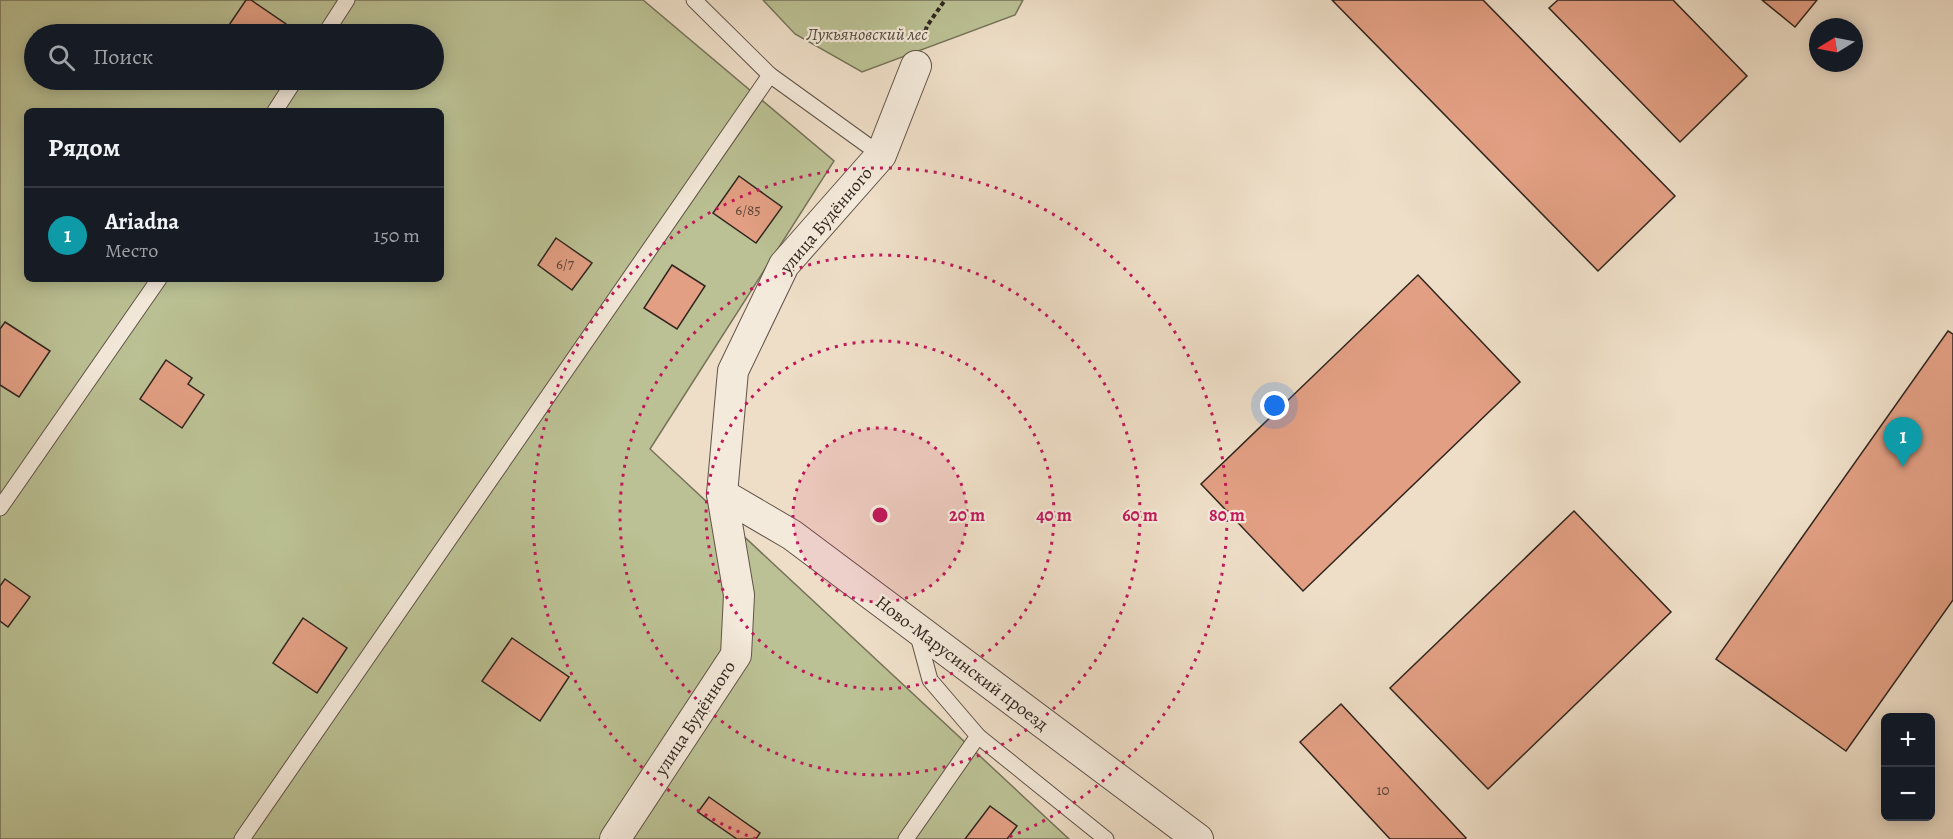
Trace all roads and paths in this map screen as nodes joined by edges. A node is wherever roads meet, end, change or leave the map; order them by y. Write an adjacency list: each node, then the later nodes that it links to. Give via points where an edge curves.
1 (347, 0): 4 (lane)
2 (694, 0): 6 (lane)
3 (945, 0): 5 (path, via 927,26)
4 (331, 24)
5 (916, 66): 9 (street, улица Будённого)
6 (770, 75): 9 (lane); 15 (lane)
7 (289, 90): 8 (lane)
8 (277, 108)
9 (881, 155): 11 (street, улица Будённого, via 784,265 733,371)
10 (157, 282): 12 (lane)
11 (722, 494): 13 (street, Ново-Марусинский проезд, via 792,535); 16 (street, улица Будённого, via 739,595 736,656)
12 (0, 508)
13 (916, 629): 14 (lane, via 930,680); 19 (street, Ново-Марусинский проезд)
14 (978, 736): 17 (lane); 18 (lane)
15 (242, 839)
16 (615, 839)
17 (906, 839)
18 (1106, 839)
19 (1198, 839)

